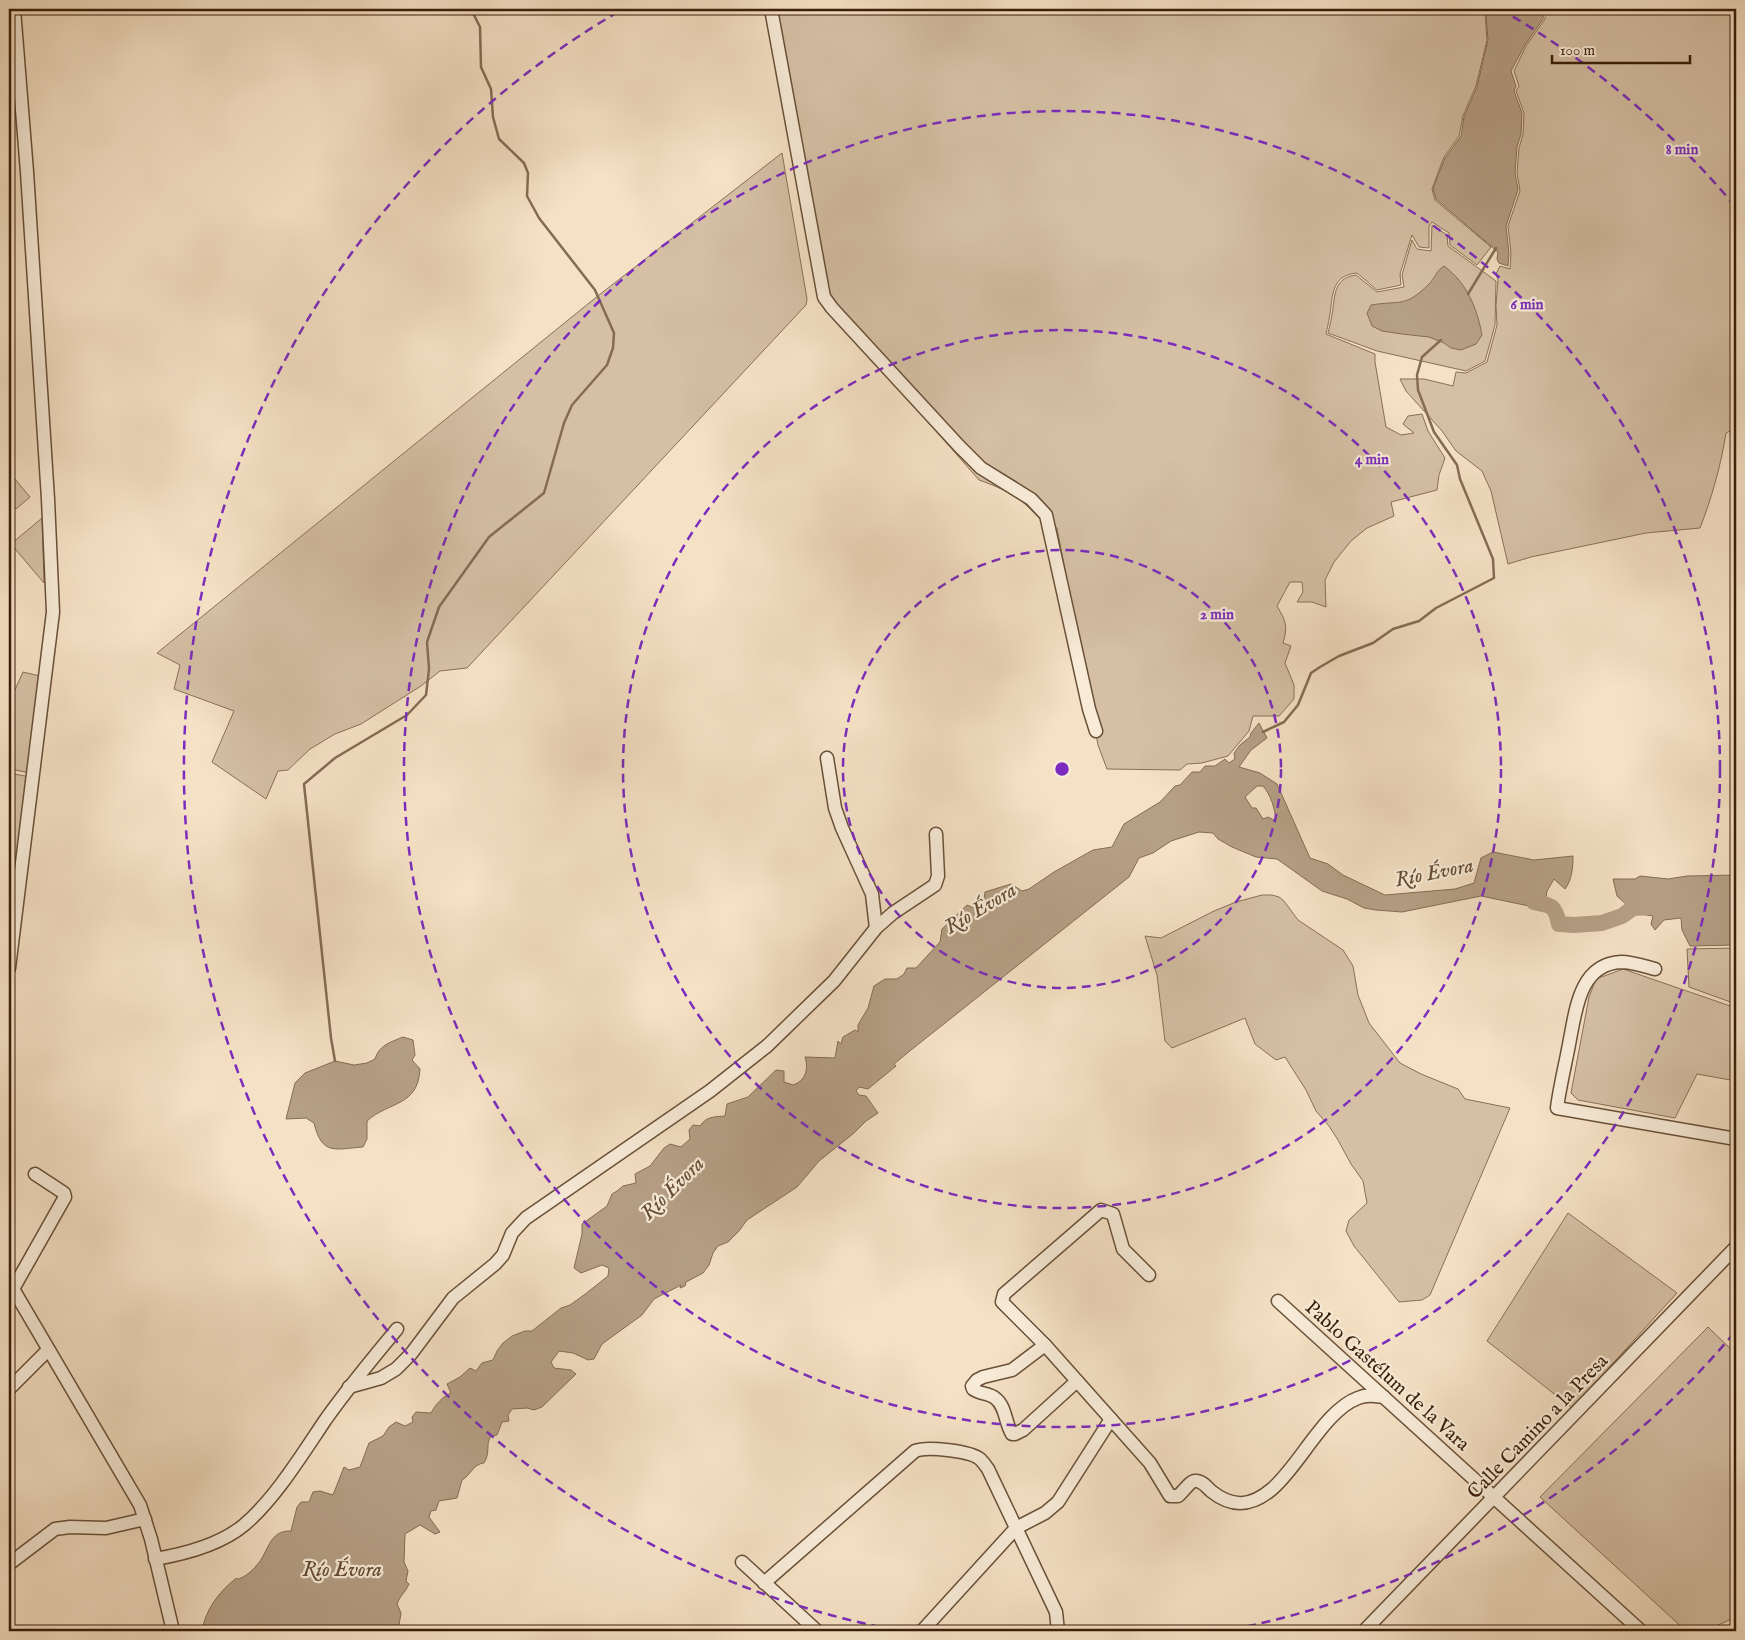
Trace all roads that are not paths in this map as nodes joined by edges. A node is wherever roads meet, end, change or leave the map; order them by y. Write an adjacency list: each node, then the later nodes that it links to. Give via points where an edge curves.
1 (14, 9): 7 (street, via 53,612)
2 (771, 9): 3 (street, via 824,296 981,468 1031,499 1046,515)
3 (1096, 732)
4 (827, 758): 6 (street, via 835,808 872,894)
5 (936, 834): 6 (street, via 938,876 935,885)
6 (876, 928): 19 (street, via 834,981 767,1046 710,1091 526,1218 512,1233 495,1264 453,1298 396,1369 381,1378)
7 (9, 968)
8 (1655, 969): 9 (street, via 1631,963 1613,963 1593,973 1579,996 1557,1108)
9 (1736, 1139)
10 (34, 1174): 13 (street, via 64,1193 65,1197)
11 (1736, 1246): 23 (street, Calle Camino a la Presa)
12 (1149, 1275): 16 (street, via 1123,1249 1114,1214 1101,1210 1004,1294 1002,1302)
13 (11, 1285): 17 (street)
14 (1278, 1301): 21 (street, Pablo Gastélum de la Vara)
15 (397, 1329): 19 (street)
16 (1045, 1345): 18 (street); 18 (street, via 1012,1370 983,1377 972,1386 976,1391 996,1398 1012,1434 1016,1434)
17 (48, 1350): 20 (street); 24 (street, via 132,1491)
18 (1076, 1381): 22 (street)
19 (348, 1388): 26 (street, via 275,1490 243,1525 226,1537 179,1555)
20 (9, 1389)
21 (1384, 1397): 22 (street, via 1370,1395 1345,1405 1318,1432 1287,1475 1258,1500 1246,1503 1228,1503 1196,1480 1178,1496 1170,1496 1150,1463); 23 (street, Pablo Gastélum de la Vara)
22 (1111, 1419): 25 (street, via 1058,1502 1050,1510)
23 (1495, 1497): 34 (street, Calle Camino a la Presa); 35 (street, Pablo Gastélum de la Vara)
24 (145, 1519): 26 (street); 28 (street, via 106,1528 56,1529)
25 (1016, 1528): 29 (street, via 981,1460 958,1452 919,1449); 32 (street); 33 (street, via 1056,1612)
26 (155, 1559): 30 (street)
27 (742, 1562): 29 (street)
28 (9, 1564)
29 (764, 1583): 31 (street)
30 (173, 1631)
31 (817, 1631)
32 (922, 1631)
33 (1058, 1631)
34 (1364, 1631)
35 (1641, 1631)

